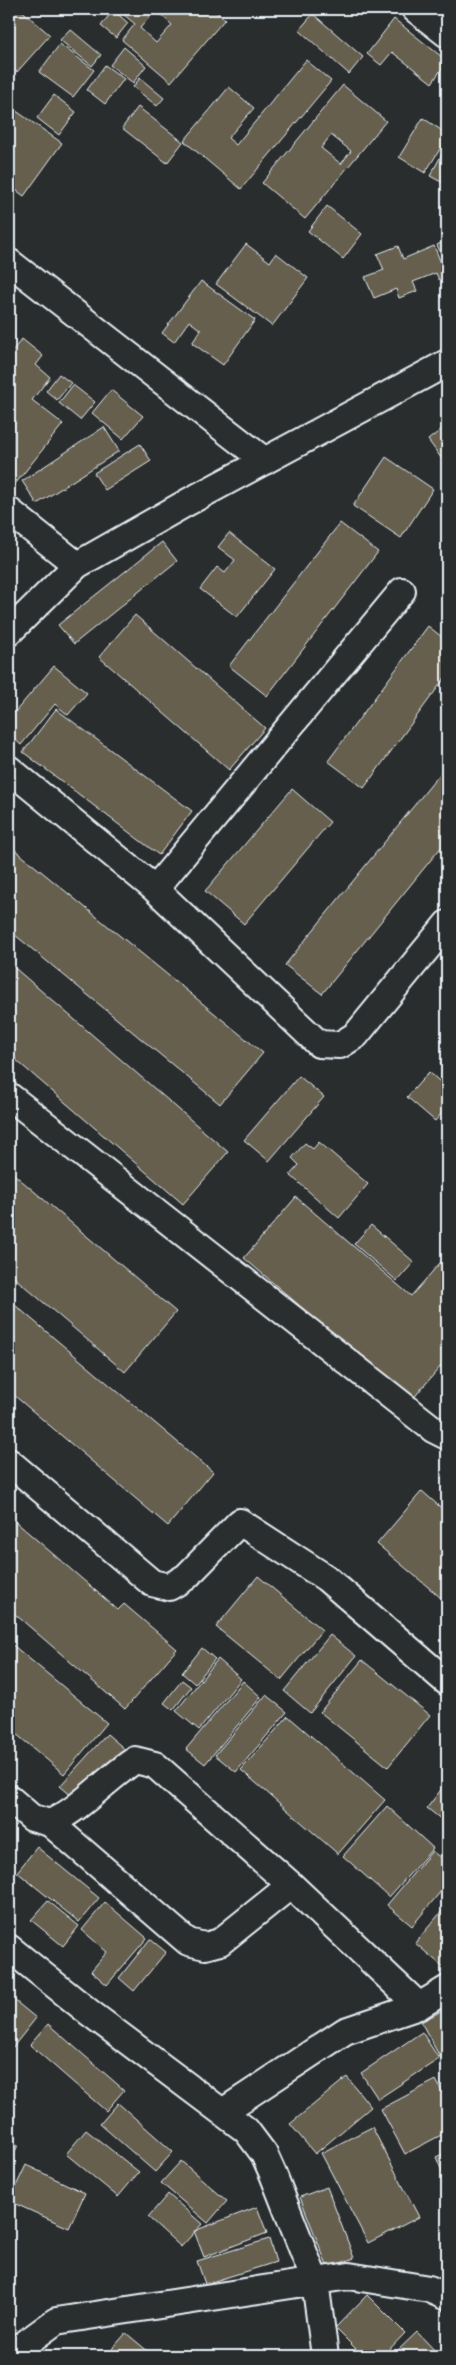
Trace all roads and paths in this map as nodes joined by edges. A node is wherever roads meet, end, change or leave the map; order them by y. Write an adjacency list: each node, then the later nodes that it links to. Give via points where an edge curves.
1 (415, 9): 2 (street)
2 (447, 34)
3 (9, 262): 5 (street)
4 (447, 363): 5 (street)
5 (265, 461): 7 (street)
6 (9, 511): 7 (street)
7 (77, 565): 9 (street)
8 (402, 591): 11 (street)
9 (9, 632)
10 (9, 769): 11 (street)
11 (155, 889): 12 (street, via 319,1044 340,1045 356,1035)
12 (447, 924)
13 (9, 1096): 14 (street, via 433,1430)
14 (447, 1436)
15 (9, 1462): 16 (street, via 152,1582 169,1587 186,1577 240,1522 326,1578)
16 (447, 1682)
17 (9, 1798): 18 (street, via 32,1818)
18 (50, 1823): 19 (street, via 188,1942 205,1946 220,1942); 19 (street, via 70,1814 134,1760 155,1765)
19 (291, 1885): 22 (street)
20 (9, 1948): 23 (street, via 90,2013)
21 (447, 1989): 22 (street)
22 (420, 2006): 23 (street, via 344,2032)
23 (224, 2111): 24 (street, via 246,2130 264,2154)
24 (315, 2281): 25 (street, via 349,2276); 26 (street, via 56,2321); 27 (street)
25 (441, 2291)
26 (14, 2348)
27 (324, 2356)

